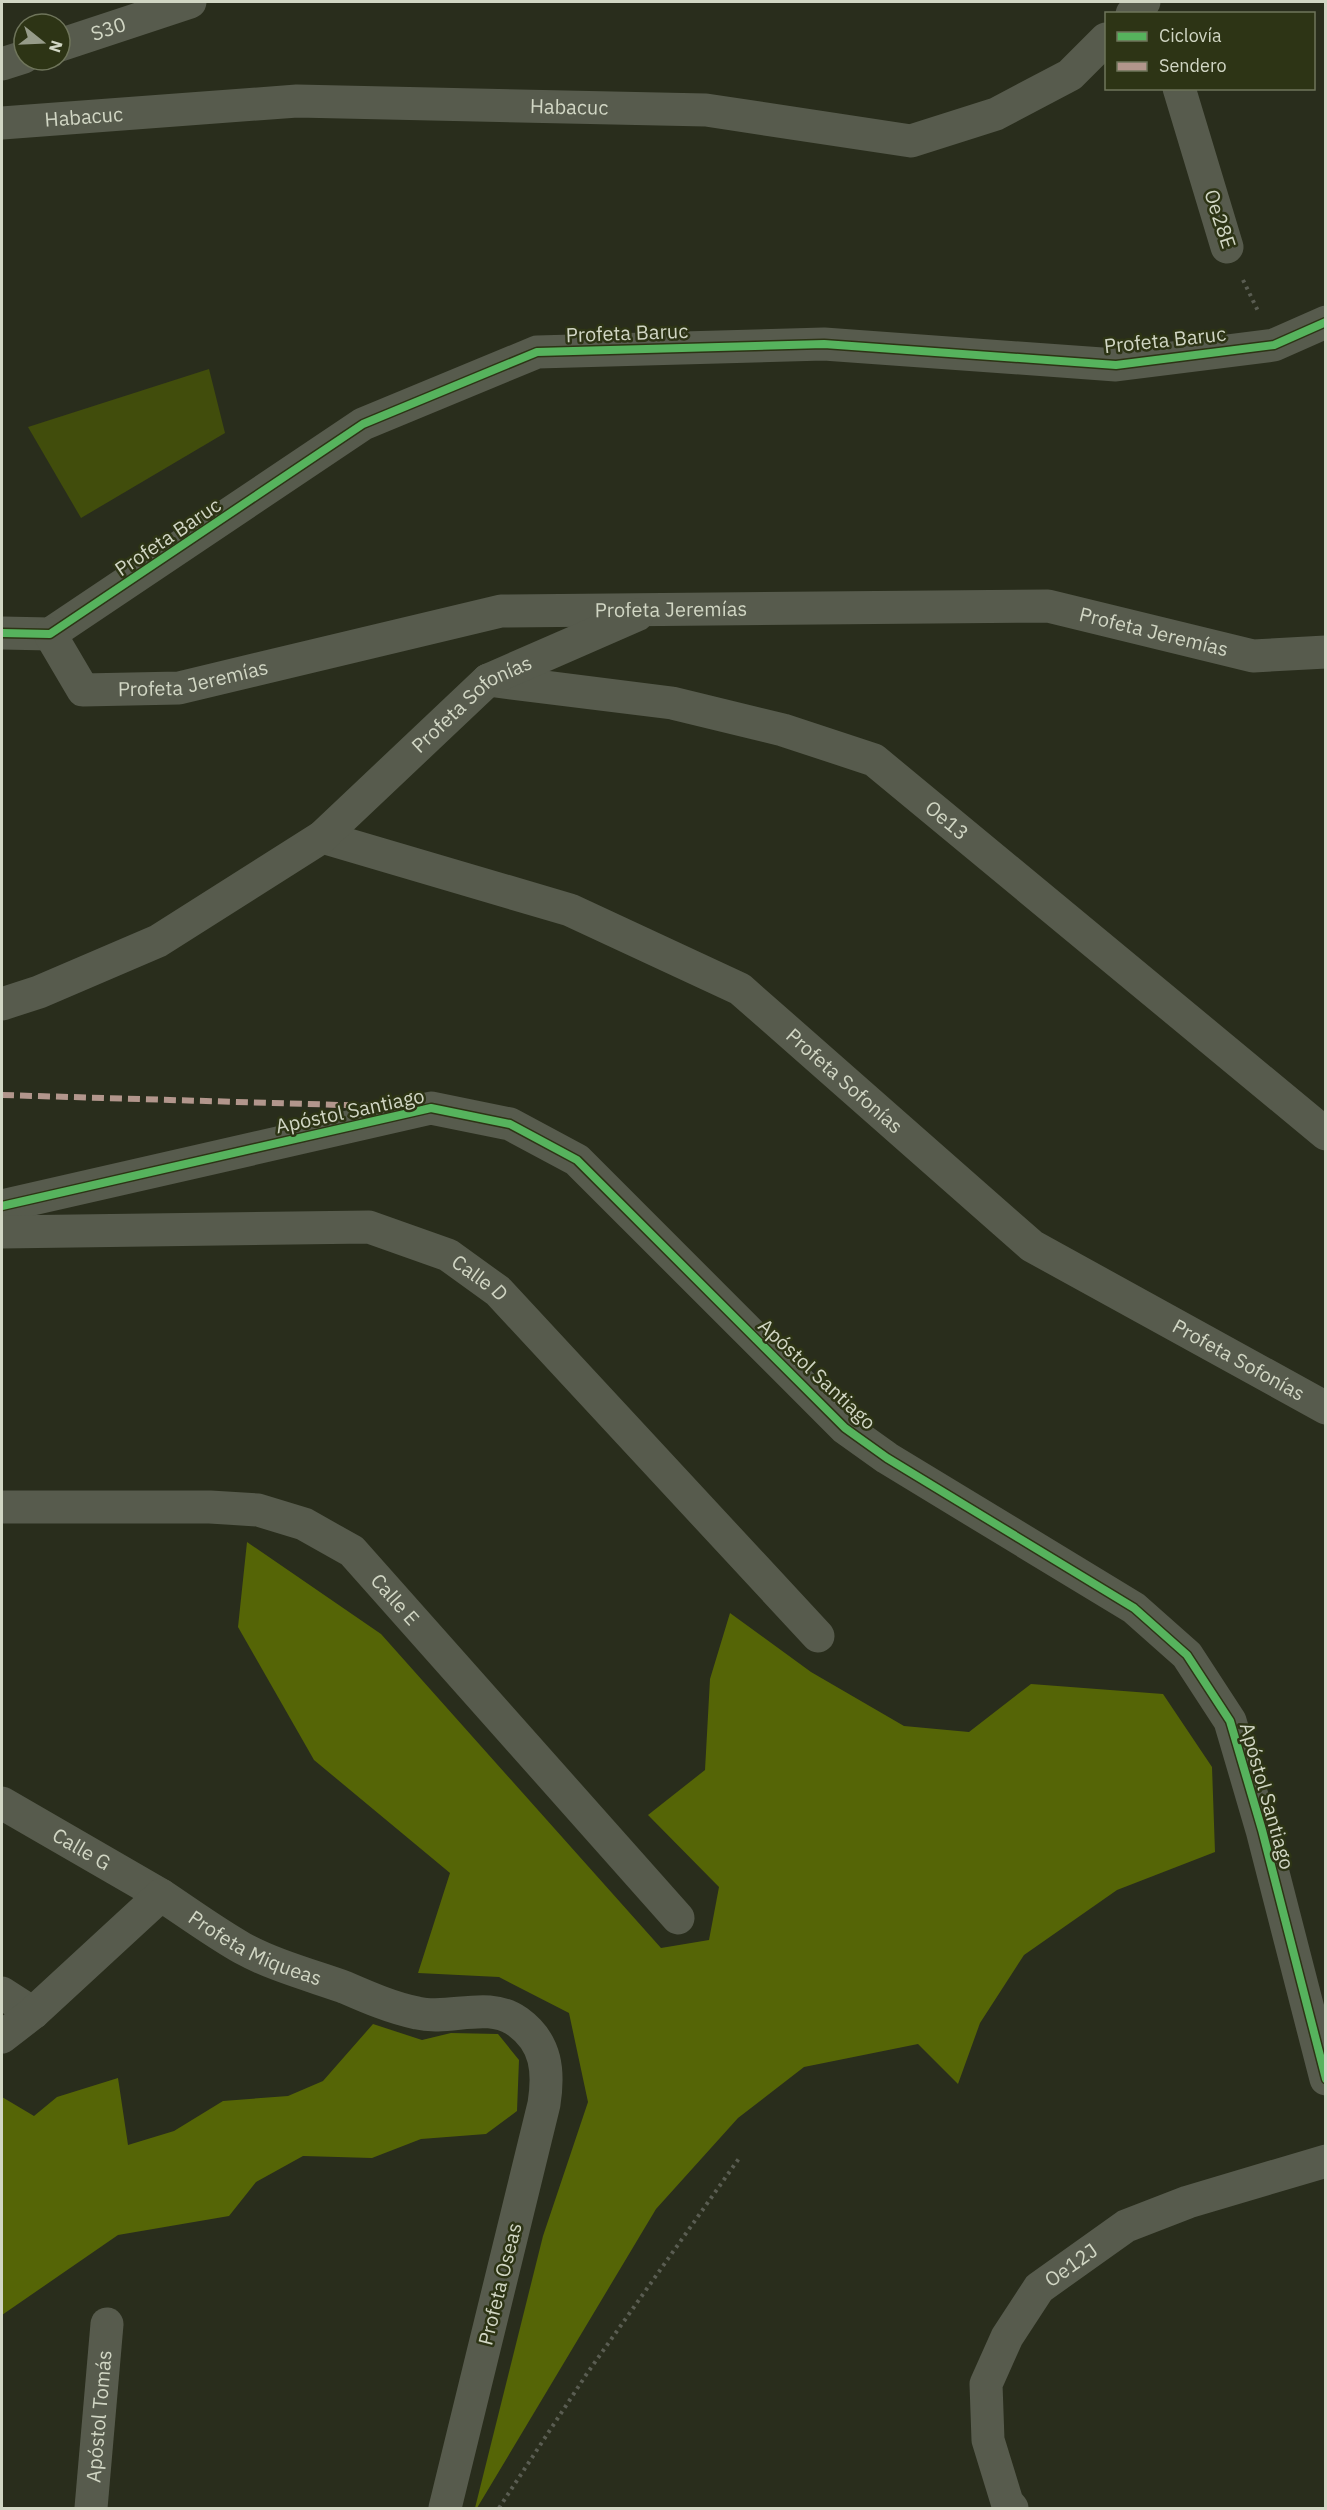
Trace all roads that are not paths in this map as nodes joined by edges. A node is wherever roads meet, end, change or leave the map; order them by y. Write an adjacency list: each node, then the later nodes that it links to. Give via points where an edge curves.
1 (190, 2): 2 (street, S30)
2 (72, 41)
3 (1105, 41): 5 (street, Habacuc, via 1070,75 996,114 910,141 706,110 308,101)
4 (1180, 90): 6 (street, Oe28E)
5 (2, 123)
6 (1227, 247)
7 (1326, 322): 10 (street, Profeta Baruc, via 1274,345 1116,365 824,344 537,352 363,424)
8 (649, 610): 10 (street, Profeta Jeremías, via 501,611 179,688 83,690); 11 (street, Profeta Jeremías, via 1048,606 1253,656); 12 (street, Profeta Sofonías)
9 (2, 633): 10 (street)
10 (50, 634)
11 (1326, 652)
12 (488, 680): 13 (street, Profeta Sofonías); 15 (street, Oe13, via 672,703 783,730 874,760)
13 (322, 837): 14 (street, Profeta Sofonías, via 158,940); 18 (street, Profeta Sofonías, via 570,910 740,988 1032,1246)
14 (2, 1004)
15 (1326, 1134)
16 (2, 1206): 28 (street, Apóstol Santiago, via 431,1108 510,1124 577,1160 845,1428 887,1458 1134,1608 1187,1655 1230,1721)
17 (2, 1232): 20 (street, Calle D, via 369,1227 448,1255 498,1290)
18 (1326, 1408)
19 (2, 1507): 23 (street, Calle E, via 258,1510 304,1524 351,1551)
20 (818, 1636)
21 (2, 1803): 22 (street, Calle G)
22 (161, 1895): 25 (street); 27 (street, Profeta Miqueas, via 243,1948 417,2014 452,2015 474,2010 497,2013 518,2022 534,2037)
23 (678, 1918)
24 (2, 1993): 25 (street)
25 (33, 2013): 26 (street)
26 (2, 2037)
27 (545, 2058): 32 (street, Profeta Oseas, via 548,2081 544,2104)
28 (1326, 2079)
29 (1326, 2161): 33 (street, Oe12J, via 1188,2202 1126,2226 1039,2288 1007,2337 986,2384 988,2440)
30 (107, 2324): 31 (street, Apóstol Tomás)
31 (91, 2508)
32 (445, 2508)
33 (1012, 2508)

